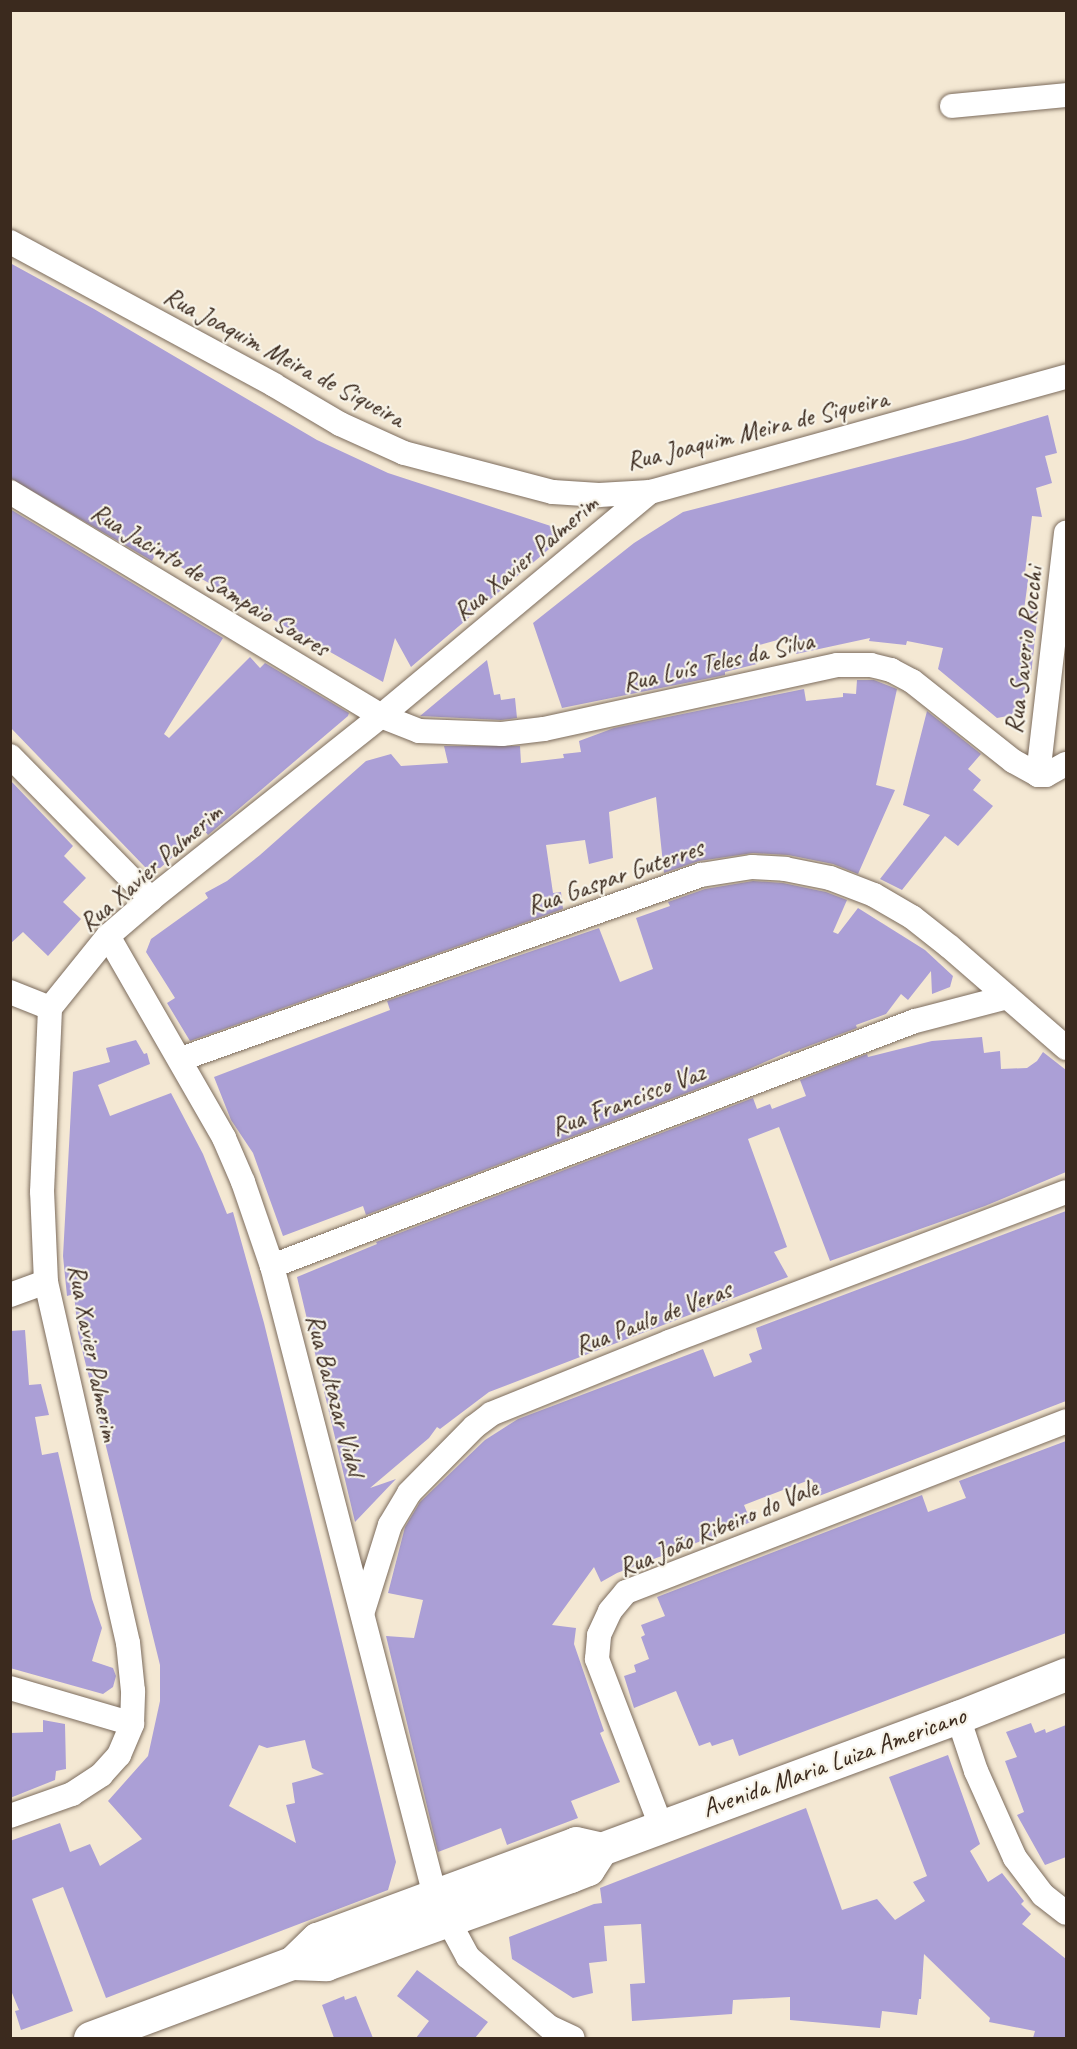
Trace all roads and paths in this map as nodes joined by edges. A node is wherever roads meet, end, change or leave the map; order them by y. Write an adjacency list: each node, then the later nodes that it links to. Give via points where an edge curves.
1 (1066, 95): 2 (street)
2 (952, 106)
3 (10, 242): 6 (street, Rua Joaquim Meira de Siqueira, via 274,384 340,424 404,453 553,492)
4 (1066, 378): 6 (street, Rua Joaquim Meira de Siqueira)
5 (10, 492): 8 (street, Rua Jacinto de Sampaio Soares)
6 (650, 492): 8 (street, Rua Xavier Palmerim)
7 (1066, 532): 11 (street, Rua Saverio Rocchi)
8 (381, 716): 11 (street, Rua Luís Teles da Silva, via 419,731 512,732 609,716 837,664 871,665 912,681 1013,761); 12 (street, Rua Xavier Palmerim)
9 (10, 756): 12 (street)
10 (1066, 764): 11 (street, via 1057,771)
11 (1038, 775)
12 (151, 899): 13 (street, Rua Xavier Palmerim)
13 (108, 936): 16 (street, Rua Xavier Palmerim); 18 (street, Rua Baltazar Vidal)
14 (10, 992): 16 (street)
15 (1007, 997): 17 (street, Rua Gaspar Guterres); 18 (street, Rua Gaspar Guterres, via 950,946 874,895 830,878 752,867 701,875); 20 (street, Rua Francisco Vaz, via 915,1021)
16 (50, 1008): 21 (street, Rua Xavier Palmerim, via 42,1192)
17 (1066, 1048)
18 (181, 1059): 20 (street, Rua Baltazar Vidal, via 224,1138)
19 (1066, 1192): 24 (street, Rua Paulo de Veras, via 669,1342 491,1414 409,1492 390,1525)
20 (272, 1266): 24 (street, Rua Baltazar Vidal)
21 (46, 1282): 22 (street); 28 (street, Rua Xavier Palmerim, via 128,1643)
22 (10, 1295)
23 (1066, 1421): 30 (street, Rua João Ribeiro do Vale, via 626,1592 610,1611 598,1635 597,1659)
24 (362, 1615): 31 (street, Rua Baltazar Vidal)
25 (1066, 1674): 27 (main road, Avenida Maria Luiza Americano)
26 (10, 1688): 28 (street)
27 (958, 1717): 30 (main road, Avenida Maria Luiza Americano); 32 (street, via 975,1771 1015,1857 1043,1895)
28 (132, 1724): 29 (street, Rua Xavier Palmerim, via 119,1755 100,1775 72,1794)
29 (10, 1816)
30 (661, 1826): 31 (main road, Avenida Maria Luiza Americano, via 602,1849 588,1869)
31 (441, 1909): 33 (main road, Avenida Maria Luiza Americano, via 317,1939 292,1963); 34 (street, Rua Baltazar Vidal, via 468,1957 549,2027)
32 (1066, 1913)
33 (90, 2038)
34 (573, 2038)

